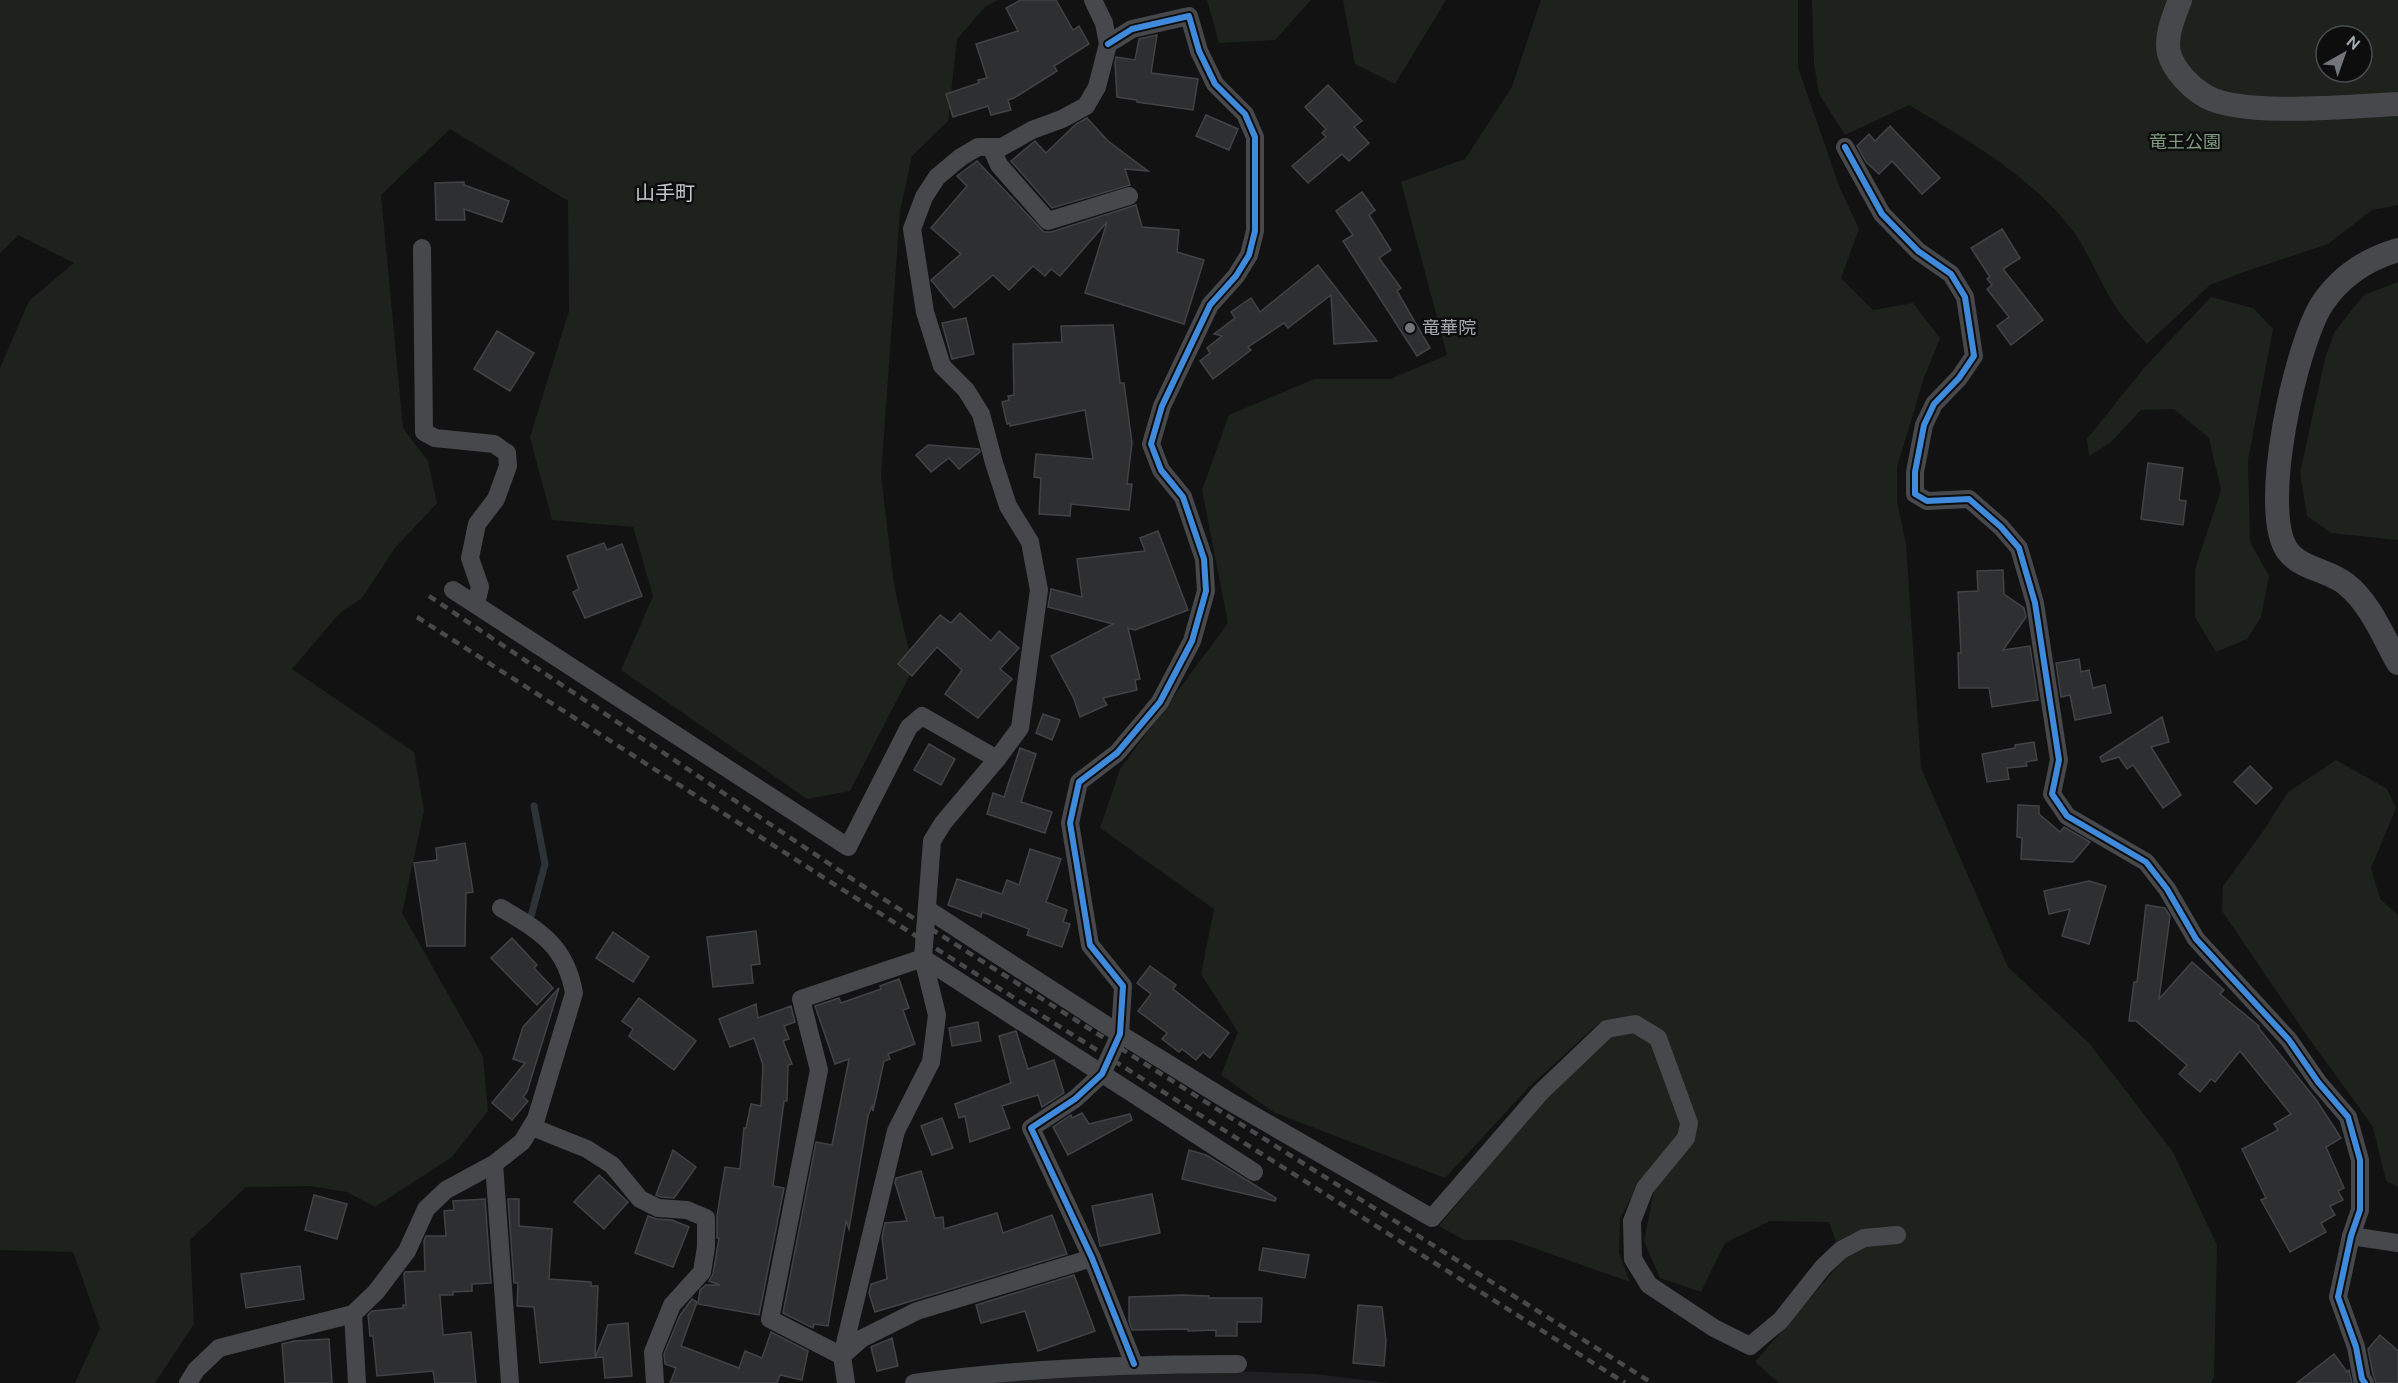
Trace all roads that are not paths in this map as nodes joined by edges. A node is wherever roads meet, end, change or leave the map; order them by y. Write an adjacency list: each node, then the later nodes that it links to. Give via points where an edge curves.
1 (1093, 0): 3 (street)
2 (2180, 0): 4 (street, via 2170,25 2169,52 2181,76 2208,97 2242,106)
3 (1108, 44): 5 (street, via 1097,87 1086,106 1002,147); 17 (street, via 1132,29 1189,16 1199,51 1215,84 1245,114 1255,137 1255,231 1249,255 1210,305 1162,406 1151,444 1161,470 1183,498 1204,559 1206,591 1192,642 1160,702 1117,753 1079,782 1070,823 1090,945 1123,986)
4 (2398, 104)
5 (991, 147): 7 (street, via 999,165 1048,221); 13 (street, via 978,147 937,177 924,197 912,229 925,312 942,366 966,390 981,414 1008,506 1030,542 1039,590 1020,728)
6 (1845, 147): 23 (street, via 1882,214 1918,251 1951,274 1965,297 1974,356 1934,404 1924,425 1915,494 1927,501 1969,499 2019,548 2035,603 2059,760 2052,795 2067,816 2146,862 2196,939 2289,1040 2348,1117 2360,1160 2360,1210)
7 (1129, 196)
8 (422, 248): 11 (street, via 424,432 435,438 494,444 507,453 508,466 496,499 477,524 470,558 480,587)
9 (2398, 250): 12 (street, via 2362,265 2338,284 2312,322 2297,366 2279,450 2278,487 2280,530 2288,550 2360,597)
10 (453, 590): 11 (street)
11 (476, 604): 13 (street, via 848,847 909,727 922,716)
12 (2398, 663)
13 (997, 759): 15 (street, via 932,841)
14 (501, 908): 19 (street, via 534,927 562,956 574,993)
15 (927, 909): 16 (street); 17 (street)
16 (923, 958): 18 (street); 27 (street, via 937,1015 931,1062 896,1131); 27 (street, via 801,999 819,1070 770,1319)
17 (1120, 1034): 18 (street); 22 (street, via 1432,1218 1540,1093 1598,1037 1607,1029 1635,1023 1658,1038 1689,1123 1686,1138 1645,1188 1632,1221 1633,1259 1649,1285 1714,1328 1750,1346 1781,1320 1841,1250 1864,1238)
18 (1102, 1074): 21 (street); 25 (street, via 1075,1100 1031,1128)
19 (532, 1127): 20 (street, via 522,1142); 33 (street, via 587,1149 612,1165 640,1199 658,1208 687,1210 706,1218 702,1272 672,1305 653,1352)
20 (494, 1164): 26 (street, via 446,1190 426,1209 407,1251 376,1292); 32 (street)
21 (1254, 1172)
22 (1896, 1234)
23 (2351, 1236): 24 (street); 36 (street, via 2338,1297)
24 (2398, 1243)
25 (1092, 1258): 27 (street, via 917,1311 861,1339); 28 (street)
26 (353, 1314): 30 (street, via 219,1348); 31 (street)
27 (842, 1356): 34 (street)
28 (1134, 1364): 29 (street); 35 (street, via 984,1373)
29 (1238, 1364)
30 (188, 1383)
31 (357, 1383)
32 (510, 1383)
33 (655, 1383)
34 (846, 1383)
35 (914, 1383)
36 (2365, 1383)

